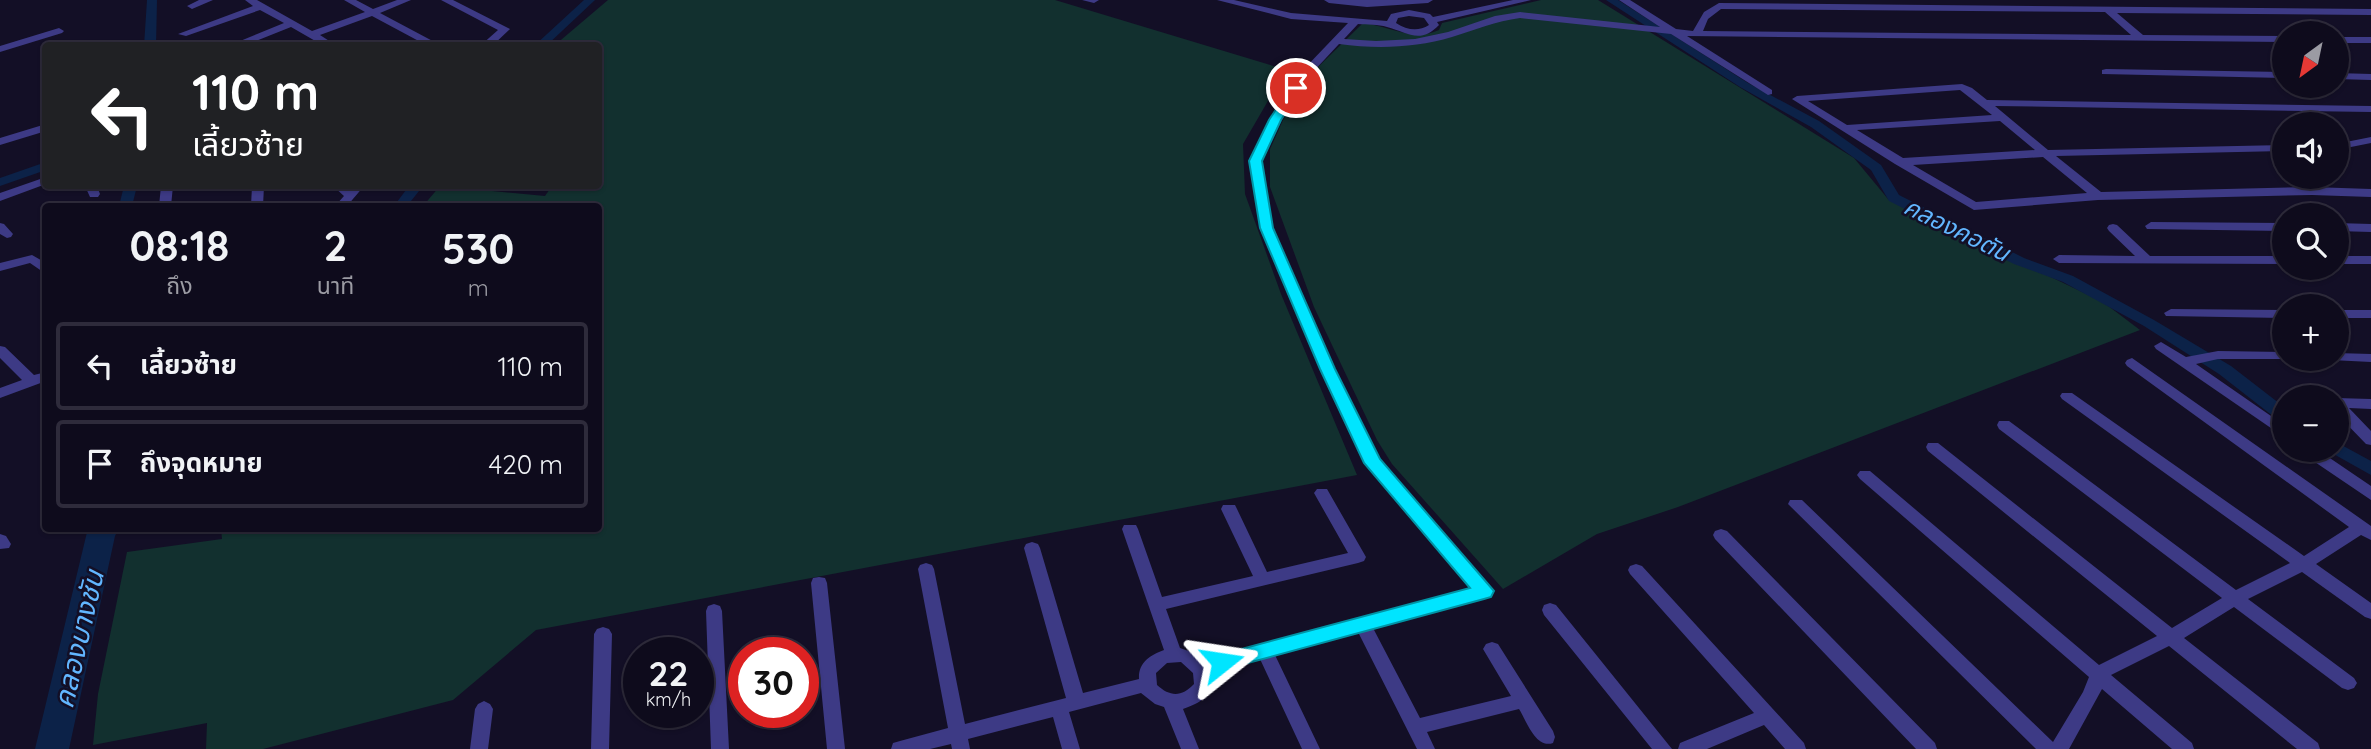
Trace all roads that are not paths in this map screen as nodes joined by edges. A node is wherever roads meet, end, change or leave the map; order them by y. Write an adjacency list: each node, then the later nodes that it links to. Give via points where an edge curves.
1 (208, 0): 15 (street)
2 (250, 0): 16 (street)
3 (349, 0): 19 (street)
4 (406, 0): 19 (street)
5 (446, 0): 38 (street, via 505,29)
6 (1087, 0): 7 (street)
7 (1094, 0)
8 (1222, 0): 22 (street, via 1291,16)
9 (1329, 0): 14 (street)
10 (1428, 0): 14 (street)
11 (1527, 0): 21 (street)
12 (1624, 0): 26 (street)
13 (2049, 0): 17 (street, via 2070,1)
14 (1367, 2)
15 (192, 6)
16 (261, 6): 23 (street); 27 (street)
17 (2081, 9): 18 (street); 29 (street, via 1719,6 1699,24)
18 (2108, 10): 20 (street); 30 (street)
19 (373, 12): 28 (street); 37 (street)
20 (2369, 18)
21 (1432, 20): 24 (street, via 1401,14); 24 (street, via 1430,30 1420,33)
22 (1355, 22): 24 (street); 34 (street)
23 (291, 24): 28 (street); 35 (street)
24 (1391, 24)
25 (59, 31): 39 (street)
26 (1668, 31): 29 (street); 34 (street, via 1520,15 1496,17 1416,43); 44 (street)
27 (183, 34)
28 (313, 34): 36 (street)
29 (1697, 34): 30 (street)
30 (2142, 38): 31 (street)
31 (2272, 40)
32 (2349, 40): 33 (street)
33 (2371, 40)
34 (1337, 41): 114 (street, via 1300,82 1255,161 1266,228 1373,463 1484,591)
35 (244, 42)
36 (326, 42)
37 (429, 42)
38 (490, 42)
39 (0, 49)
40 (2106, 72): 41 (street)
41 (2272, 75)
42 (2349, 76): 43 (street)
43 (2371, 77)
44 (1768, 92)
45 (1985, 103): 46 (street); 47 (street); 49 (street, via 1956,87 1797,99)
46 (2371, 108)
47 (2002, 118): 49 (street); 54 (street)
48 (42, 128): 51 (street)
49 (1844, 128): 55 (street)
50 (2371, 140): 52 (street)
51 (0, 142)
52 (2349, 144)
53 (2272, 148): 54 (street)
54 (2045, 153): 55 (street); 58 (street)
55 (1899, 162): 58 (street, via 1974,206)
56 (42, 181): 59 (street)
57 (2371, 193): 58 (street)
58 (2098, 196)
59 (0, 197)
60 (2151, 226): 61 (street)
61 (2272, 227)
62 (2349, 227): 64 (street)
63 (2113, 228): 66 (street)
64 (2371, 228)
65 (2059, 259): 66 (street)
66 (2146, 259): 67 (street)
67 (2272, 260)
68 (2349, 260): 69 (street)
69 (2371, 260)
70 (0, 267): 71 (street, via 32,259)
71 (42, 267)
72 (2171, 313): 73 (street)
73 (2272, 314)
74 (2349, 314): 75 (street)
75 (2371, 314)
76 (2161, 346): 81 (street)
77 (0, 350): 84 (street)
78 (2272, 356): 81 (street, via 2218,355)
79 (2349, 357): 80 (street)
80 (2371, 358)
81 (2185, 362): 90 (street)
82 (2132, 363): 101 (street)
83 (42, 377): 84 (street)
84 (30, 380): 85 (street)
85 (0, 393)
86 (2067, 396): 104 (street)
87 (2349, 403): 88 (street)
88 (2371, 404)
89 (2349, 417): 92 (street)
90 (2272, 424)
91 (2004, 425): 109 (street)
92 (2371, 440)
93 (1933, 447): 116 (street)
94 (2325, 462): 97 (street)
95 (1865, 475): 121 (street)
96 (1322, 494): 107 (street, via 1358,558)
97 (2371, 494)
98 (1796, 504): 145 (street)
99 (1229, 509): 107 (street)
100 (1130, 528): 110 (street)
101 (2366, 530): 104 (street)
102 (1721, 535): 144 (street)
103 (1032, 548): 126 (street)
104 (2303, 564): 109 (street); 113 (street)
105 (926, 569): 131 (street)
106 (1636, 570): 128 (street)
107 (1263, 580): 110 (street)
108 (819, 583): 135 (street)
109 (2235, 598): 116 (street); 122 (street)
110 (1157, 605): 119 (street)
111 (1550, 610): 141 (street)
112 (714, 611): 134 (street)
113 (2371, 612)
114 (1363, 624): 118 (street); 129 (street)
115 (603, 634): 133 (street)
116 (2169, 638): 121 (street); 148 (street)
117 (1492, 649): 124 (street)
118 (1265, 651): 120 (street); 139 (street)
119 (1174, 654): 120 (street); 123 (street, via 1151,665)
120 (1201, 668): 125 (street, via 1204,678 1198,693)
121 (2098, 676): 146 (street); 147 (street)
122 (2348, 683)
123 (1147, 684): 125 (street, via 1154,695); 126 (street)
124 (1523, 701): 129 (street); 130 (street)
125 (1171, 702): 138 (street)
126 (1068, 705): 131 (street); 137 (street)
127 (484, 709): 132 (street)
128 (1767, 716): 142 (street); 143 (street)
129 (1415, 727): 140 (street)
130 (1546, 737)
131 (959, 741): 136 (street)
132 (479, 749)
133 (600, 749)
134 (720, 749)
135 (836, 749)
136 (900, 749)
137 (1071, 749)
138 (1190, 749)
139 (1311, 749)
140 (1426, 749)
141 (1663, 749)
142 (1687, 749)
143 (1797, 749)
144 (1928, 749)
145 (2048, 749)
146 (2059, 749)
147 (2185, 749)
148 (2311, 749)

